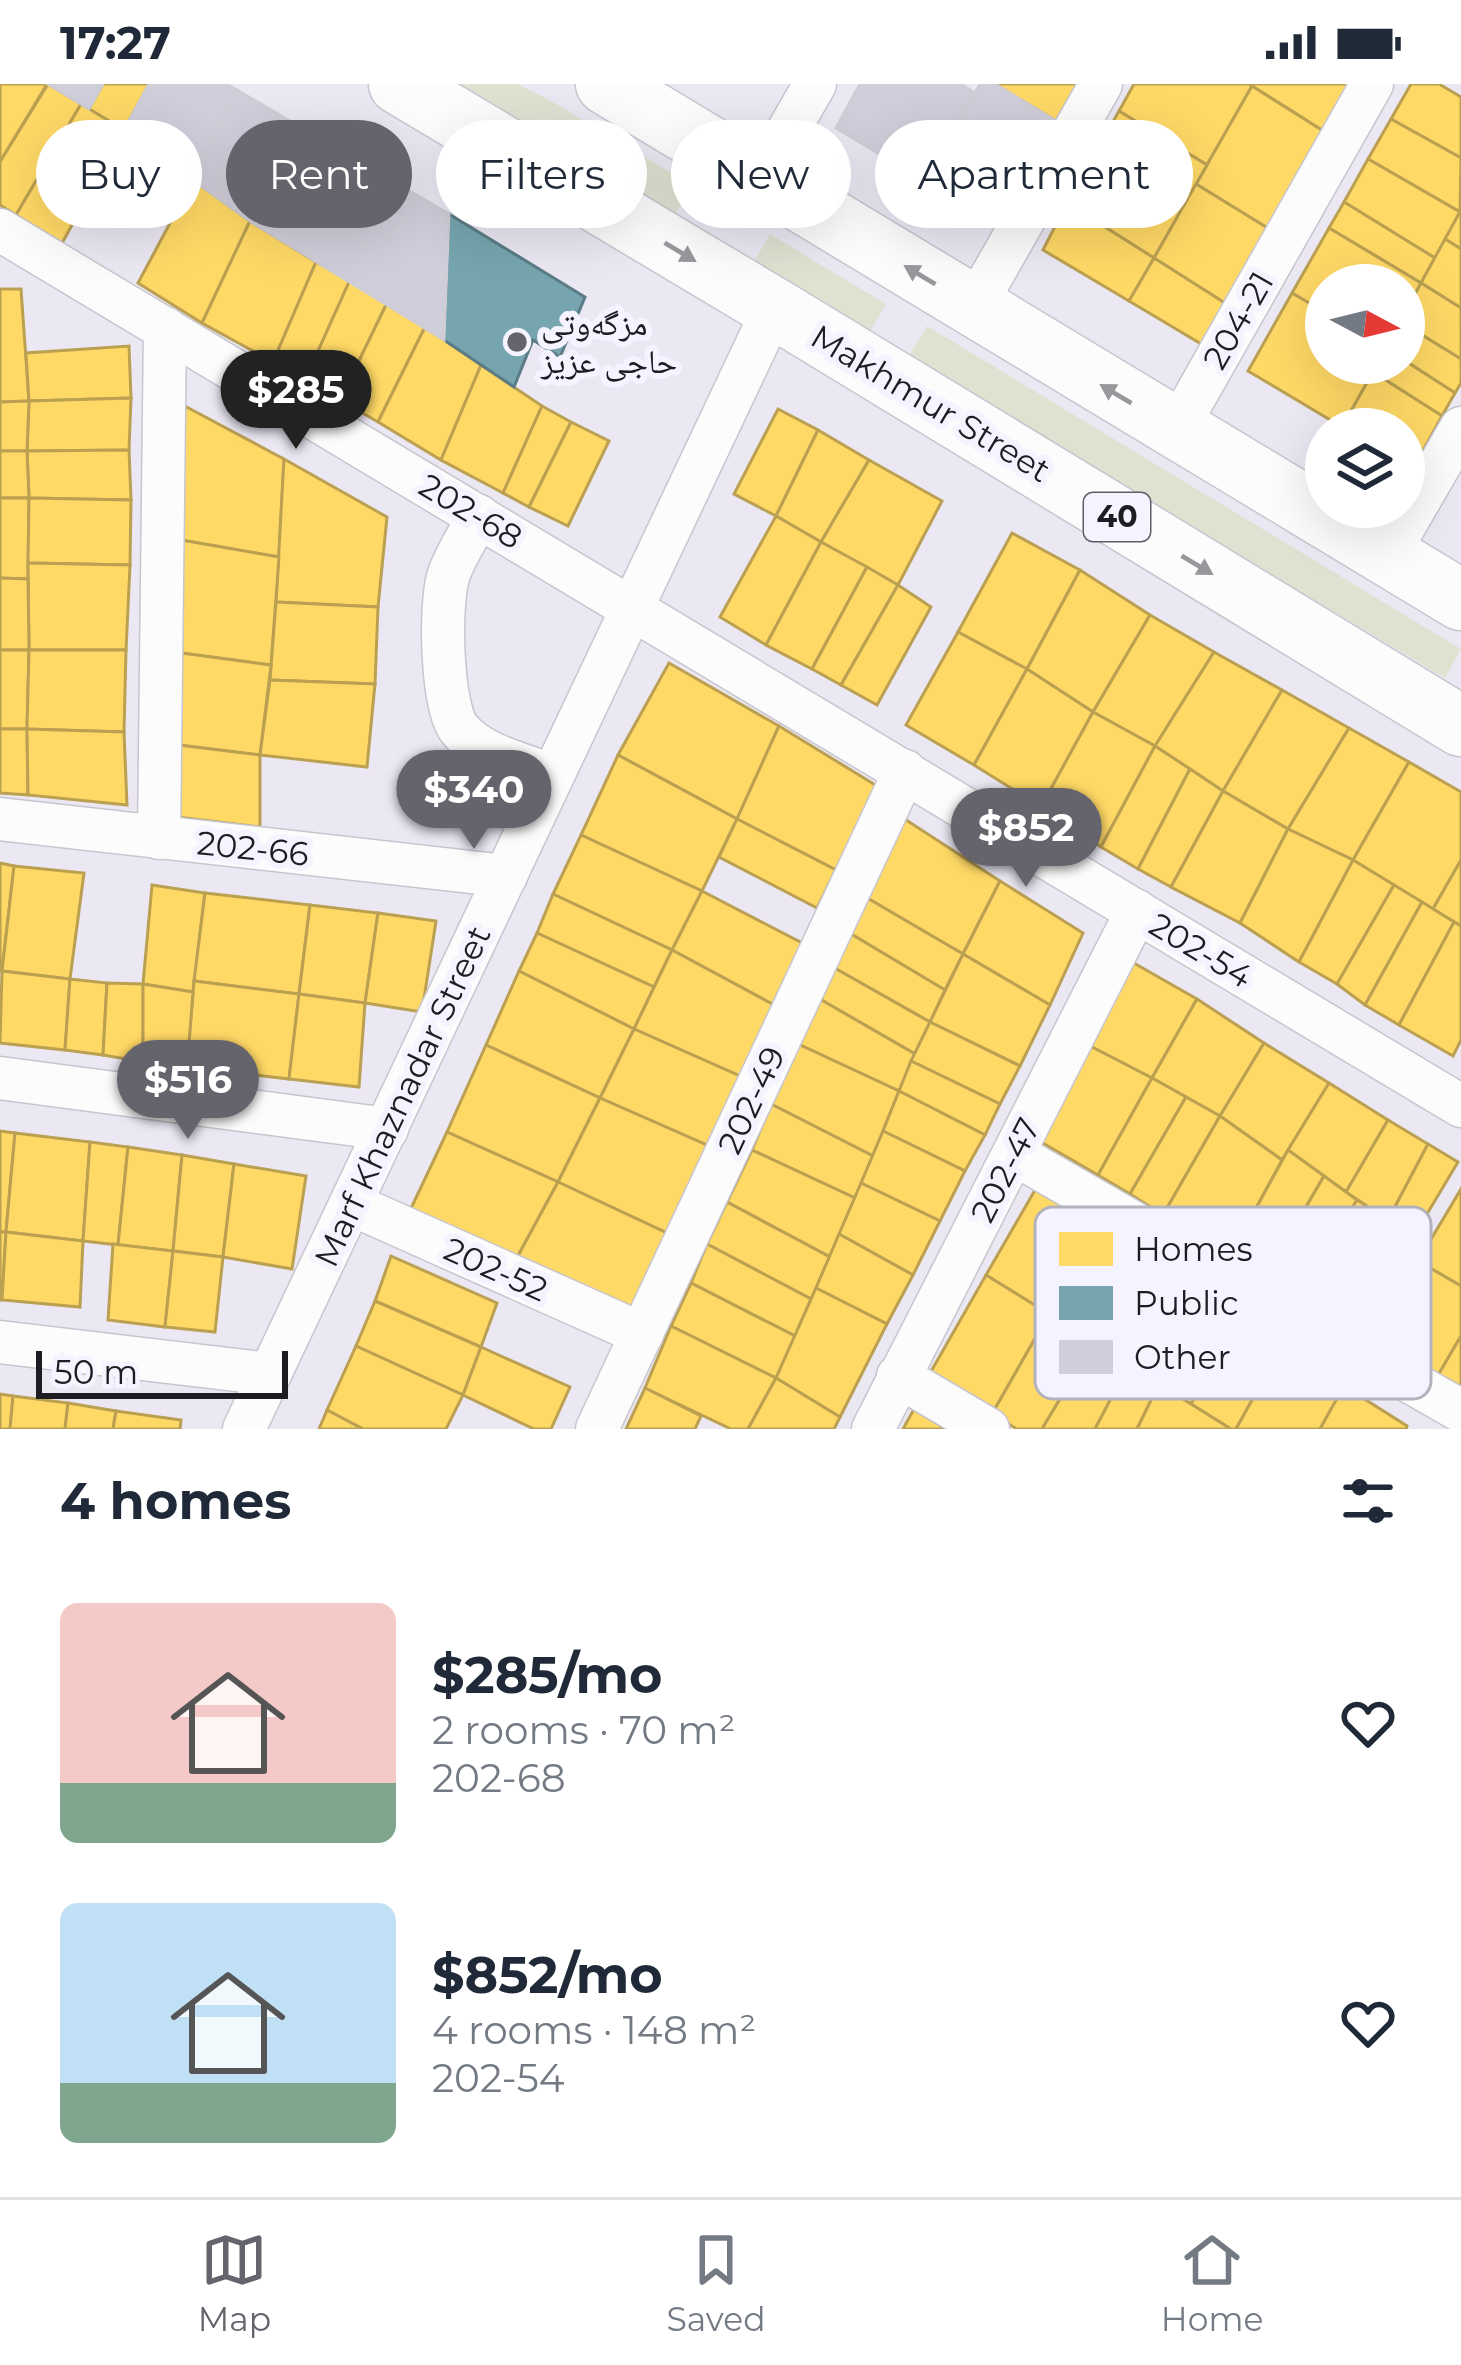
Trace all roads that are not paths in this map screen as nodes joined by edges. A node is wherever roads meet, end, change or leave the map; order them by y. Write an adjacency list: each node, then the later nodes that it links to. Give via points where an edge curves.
1 (399, 84): 10 (highway, Makhmur Street / 40, one-way to 10)
2 (606, 84): 7 (highway)
3 (815, 84): 6 (street)
4 (1101, 84): 11 (street)
5 (1372, 84): 14 (street, 204-21)
6 (794, 120)
7 (671, 123)
8 (843, 228): 11 (highway, one-way to 8)
9 (0, 230): 12 (street, 202-68)
10 (774, 308): 18 (street, Marf Khaznadar Street); 19 (highway, Makhmur Street / 40, one-way to 19)
11 (974, 308): 14 (highway, one-way to 11)
12 (165, 328): 15 (street, 202-68); 23 (street)
13 (1461, 428): 16 (street)
14 (1176, 430): 16 (highway)
15 (479, 516): 18 (street, 202-68); 21 (street, via 444,601 452,718 494,754)
16 (1387, 556): 17 (highway)
17 (1461, 600)
18 (632, 608): 20 (street, 202-54); 21 (street, Marf Khaznadar Street)
19 (1461, 726)
20 (905, 771): 25 (street, 202-54); 32 (street, 202-49)
21 (551, 775): 24 (street, Marf Khaznadar Street)
22 (0, 819): 23 (street, 202-66)
23 (159, 838): 24 (street, 202-66)
24 (506, 876): 28 (street, Marf Khaznadar Street)
25 (1137, 911): 27 (street, 202-54); 29 (street, 202-47)
26 (0, 1078): 28 (street)
27 (1461, 1106)
28 (387, 1129): 30 (street, Marf Khaznadar Street)
29 (1014, 1154): 31 (street); 35 (street, 202-47)
30 (351, 1204): 32 (street, 202-52); 34 (street, Marf Khaznadar Street)
31 (1106, 1207)
32 (642, 1334): 39 (street, 202-49)
33 (0, 1342): 34 (street)
34 (270, 1375): 38 (street, Marf Khaznadar Street)
35 (898, 1376): 40 (street, 202-47); 41 (street)
36 (1431, 1394): 37 (street)
37 (1461, 1411)
38 (244, 1429)
39 (597, 1429)
40 (872, 1429)
41 (988, 1429)

